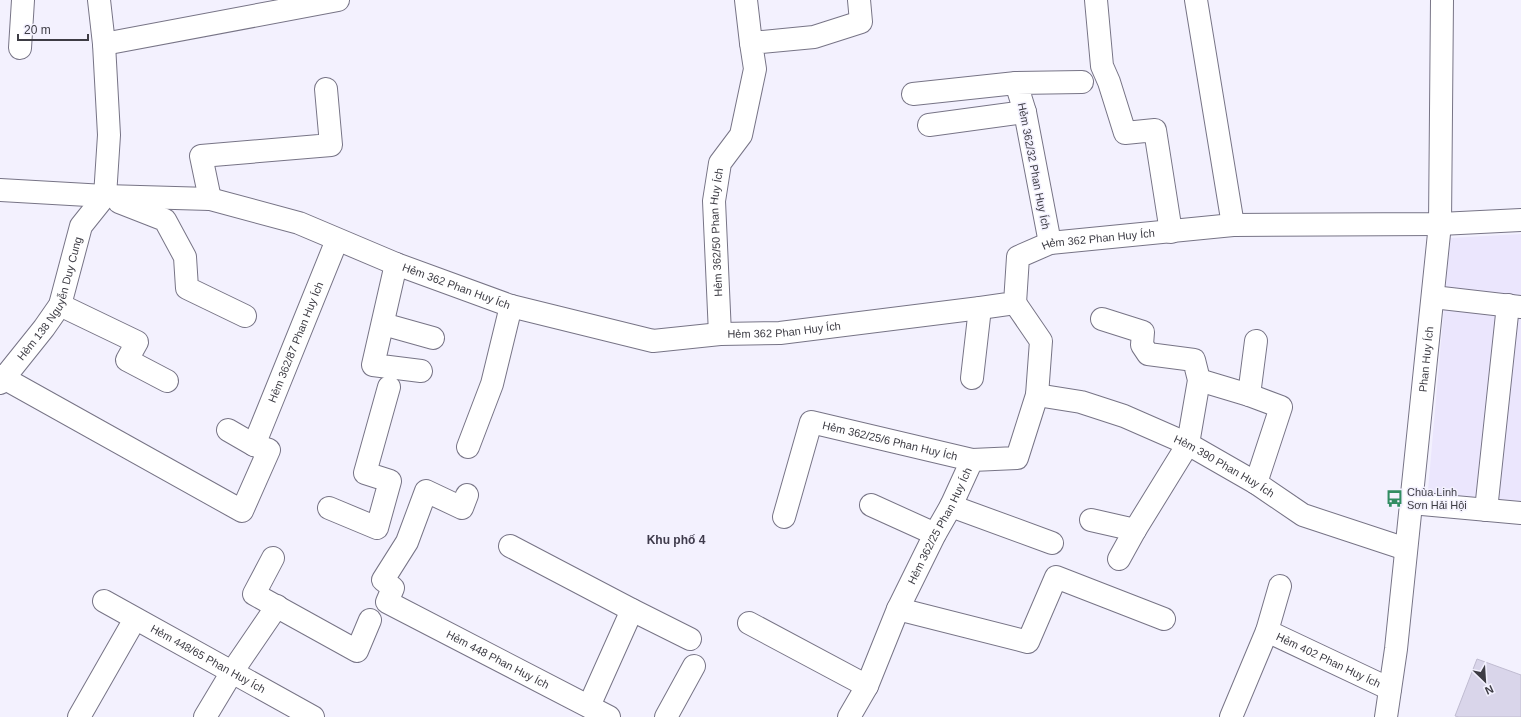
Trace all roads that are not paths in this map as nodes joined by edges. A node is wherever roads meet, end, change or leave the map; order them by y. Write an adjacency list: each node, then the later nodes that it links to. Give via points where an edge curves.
1 (23, 0): 11 (street)
2 (98, 0): 10 (street)
3 (338, 0): 10 (street)
4 (746, 0): 9 (street, Hẻm 362/50 Phan Huy Ích)
5 (860, 0): 9 (street, via 861,22 814,37)
6 (1096, 0): 24 (street, via 1102,66 1125,133 1155,130)
7 (1196, 0): 23 (street)
8 (1442, 0): 22 (street, Phan Huy Ích)
9 (751, 43): 37 (street, Hẻm 362/50 Phan Huy Ích, via 756,69 741,135 720,163 714,201)
10 (104, 44): 19 (street, via 109,135)
11 (20, 48)
12 (1082, 82): 13 (street)
13 (1016, 83): 15 (street); 16 (street, Hẻm 362/32 Phan Huy Ích)
14 (326, 89): 20 (street, via 331,145 201,156)
15 (913, 94)
16 (1025, 112): 17 (street); 26 (street, Hẻm 362/32 Phan Huy Ích)
17 (929, 125)
18 (0, 190): 19 (street, Hẻm 362 Phan Huy Ích)
19 (105, 196): 20 (street, Hẻm 362 Phan Huy Ích); 30 (street, Hẻm 138 Nguyễn Duy Cung, via 81,226); 34 (street, via 165,220 184,257 187,288)
20 (210, 199): 25 (street, Hẻm 362 Phan Huy Ích, via 300,223)
21 (1521, 220): 22 (street, Hẻm 362 Phan Huy Ích)
22 (1440, 224): 23 (street, Hẻm 362 Phan Huy Ích); 28 (street, Phan Huy Ích)
23 (1233, 225): 24 (street, Hẻm 362 Phan Huy Ích)
24 (1172, 232): 26 (street, Hẻm 362 Phan Huy Ích)
25 (337, 240): 27 (street, Hẻm 362 Phan Huy Ích); 50 (street, Hẻm 362/87 Phan Huy Ích)
26 (1050, 243): 29 (street, Hẻm 362 Phan Huy Ích, via 1018,257)
27 (396, 264): 31 (street, Hẻm 362 Phan Huy Ích); 36 (street)
28 (1432, 297): 32 (street); 55 (street, Phan Huy Ích)
29 (1015, 303): 33 (street, Hẻm 362 Phan Huy Ích); 46 (street, Hẻm 362/25 Phan Huy Ích, via 1041,341)
30 (60, 305): 42 (street, Hẻm 138 Nguyễn Duy Cung); 44 (street, via 137,342 127,360)
31 (511, 306): 37 (street, Hẻm 362 Phan Huy Ích, via 653,341); 51 (street, via 492,384)
32 (1514, 306): 59 (street)
33 (980, 308): 37 (street, Hẻm 362 Phan Huy Ích, via 780,333); 41 (street)
34 (245, 316)
35 (1102, 319): 43 (street, via 1143,332 1142,345 1148,354 1194,360)
36 (383, 324): 38 (street); 40 (street, via 373,365)
37 (720, 334)
38 (433, 338)
39 (1256, 341): 47 (street)
40 (421, 371)
41 (972, 378)
42 (1, 379): 50 (street, via 242,511 269,450)
43 (1198, 380): 47 (street); 49 (street)
44 (167, 381)
45 (389, 387): 63 (street, via 365,472 390,481)
46 (1037, 395): 49 (street, Hẻm 390 Phan Huy Ích, via 1081,402 1124,416); 52 (street, Hẻm 362/25 Phan Huy Ích, via 1017,458)
47 (1249, 395): 53 (street, via 1281,407)
48 (228, 430): 50 (street)
49 (1188, 444): 53 (street, Hẻm 390 Phan Huy Ích); 64 (street)
50 (254, 445)
51 (468, 447)
52 (972, 460): 57 (street, Hẻm 362/25 Phan Huy Ích); 61 (street, Hẻm 362/25/6 Phan Huy Ích, via 811,422)
53 (1256, 483): 69 (street, Hẻm 390 Phan Huy Ích, via 1303,515)
54 (467, 495): 66 (street, via 462,508 426,491)
55 (1411, 503): 59 (street); 69 (street, Phan Huy Ích)
56 (871, 505): 65 (street)
57 (951, 506): 65 (street, Hẻm 362/25 Phan Huy Ích); 67 (street)
58 (329, 508): 63 (street)
59 (1486, 510): 60 (street)
60 (1521, 513)
61 (784, 517)
62 (1091, 520): 64 (street)
63 (377, 528): 66 (street)
64 (1135, 530): 71 (street)
65 (935, 534): 75 (street, Hẻm 362/25 Phan Huy Ích)
66 (407, 542): 87 (street, Hẻm 448 Phan Huy Ích, via 383,580 394,588 387,602)
67 (1052, 543)
68 (510, 546): 76 (street)
69 (1406, 549): 86 (street, Phan Huy Ích)
70 (273, 558): 74 (street, via 254,594)
71 (1119, 560)
72 (1280, 586): 81 (street, Hẻm 402 Phan Huy Ích)
73 (104, 601): 77 (street, Hẻm 448/65 Phan Huy Ích)
74 (277, 606): 79 (street, via 357,651); 84 (street)
75 (898, 609): 78 (street, via 1028,642 1056,576); 85 (street, Hẻm 362/25 Phan Huy Ích)
76 (632, 610): 82 (street); 87 (street)
77 (135, 619): 84 (street, Hẻm 448/65 Phan Huy Ích); 88 (street)
78 (1164, 619)
79 (370, 620)
80 (749, 623): 85 (street)
81 (1267, 631): 86 (street, Hẻm 402 Phan Huy Ích); 94 (street, Hẻm 402 Phan Huy Ích)
82 (690, 639)
83 (694, 666): 92 (street)
84 (232, 672): 89 (street); 90 (street, Hẻm 448/65 Phan Huy Ích)
85 (867, 686): 93 (street, Hẻm 362/25 Phan Huy Ích)
86 (1390, 689): 95 (street, Phan Huy Ích)
87 (589, 706): 91 (street, Hẻm 448 Phan Huy Ích)
88 (79, 717)
89 (205, 717)
90 (313, 717)
91 (609, 717)
92 (666, 717)
93 (849, 717)
94 (1231, 717)
95 (1386, 717)

